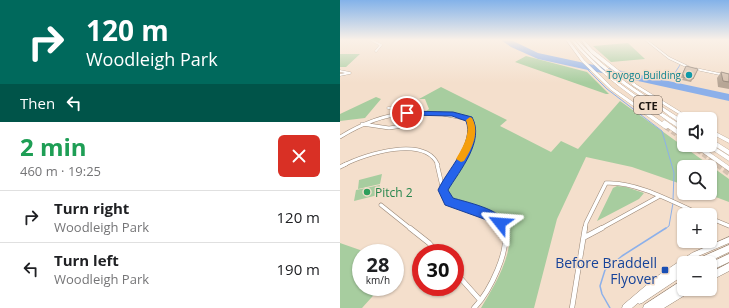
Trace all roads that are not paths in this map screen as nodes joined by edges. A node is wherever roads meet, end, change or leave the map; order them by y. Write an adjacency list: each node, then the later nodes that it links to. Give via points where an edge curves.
1 (578, 54): 14 (highway)
2 (583, 54): 15 (highway, CTE)
3 (593, 54): 8 (highway, CTE)
4 (595, 54): 8 (highway)
5 (595, 54): 8 (highway)
6 (665, 54): 13 (street, via 678,63 702,71)
7 (666, 54): 9 (street)
8 (600, 60): 17 (highway); 20 (highway, CTE, via 623,81)
9 (690, 66)
10 (695, 68): 13 (street)
11 (340, 71): 12 (street, via 350,73)
12 (340, 75)
13 (729, 75)
14 (599, 76): 18 (highway); 24 (highway, via 612,89)
15 (621, 88): 18 (highway); 22 (highway, CTE)
16 (388, 108): 19 (street, via 395,108)
17 (679, 112)
18 (651, 113): 25 (highway)
19 (398, 114): 21 (street); 36 (street, via 453,114 469,119 472,126 468,148)
20 (677, 118)
21 (362, 124): 23 (street); 27 (street)
22 (677, 124)
23 (395, 127)
24 (666, 127)
25 (677, 132)
26 (717, 134): 28 (highway)
27 (340, 137)
28 (729, 141)
29 (717, 144): 32 (highway)
30 (717, 151): 33 (highway)
31 (705, 152): 35 (highway)
32 (729, 152)
33 (729, 159)
34 (340, 167): 36 (street, via 371,154 395,149 421,151 432,156 438,166)
35 (729, 169)
36 (443, 190): 55 (street, via 449,202 488,215 500,223 506,235 504,256)
37 (658, 197): 39 (street); 42 (street); 42 (street, via 618,182 606,183 586,223)
38 (381, 205): 44 (street)
39 (685, 208)
40 (717, 221): 41 (street)
41 (729, 226)
42 (584, 237): 58 (street)
43 (729, 240): 59 (highway, via 694,255 659,280)
44 (430, 244)
45 (729, 248): 46 (highway)
46 (712, 256)
47 (729, 258): 48 (highway)
48 (717, 264)
49 (729, 267): 50 (highway)
50 (717, 273)
51 (677, 276): 59 (highway)
52 (464, 282): 55 (street)
53 (677, 288): 60 (highway)
54 (677, 296): 56 (highway)
55 (480, 300): 57 (street)
56 (660, 307)
57 (474, 308)
58 (572, 308)
59 (627, 308)
60 (647, 308)

